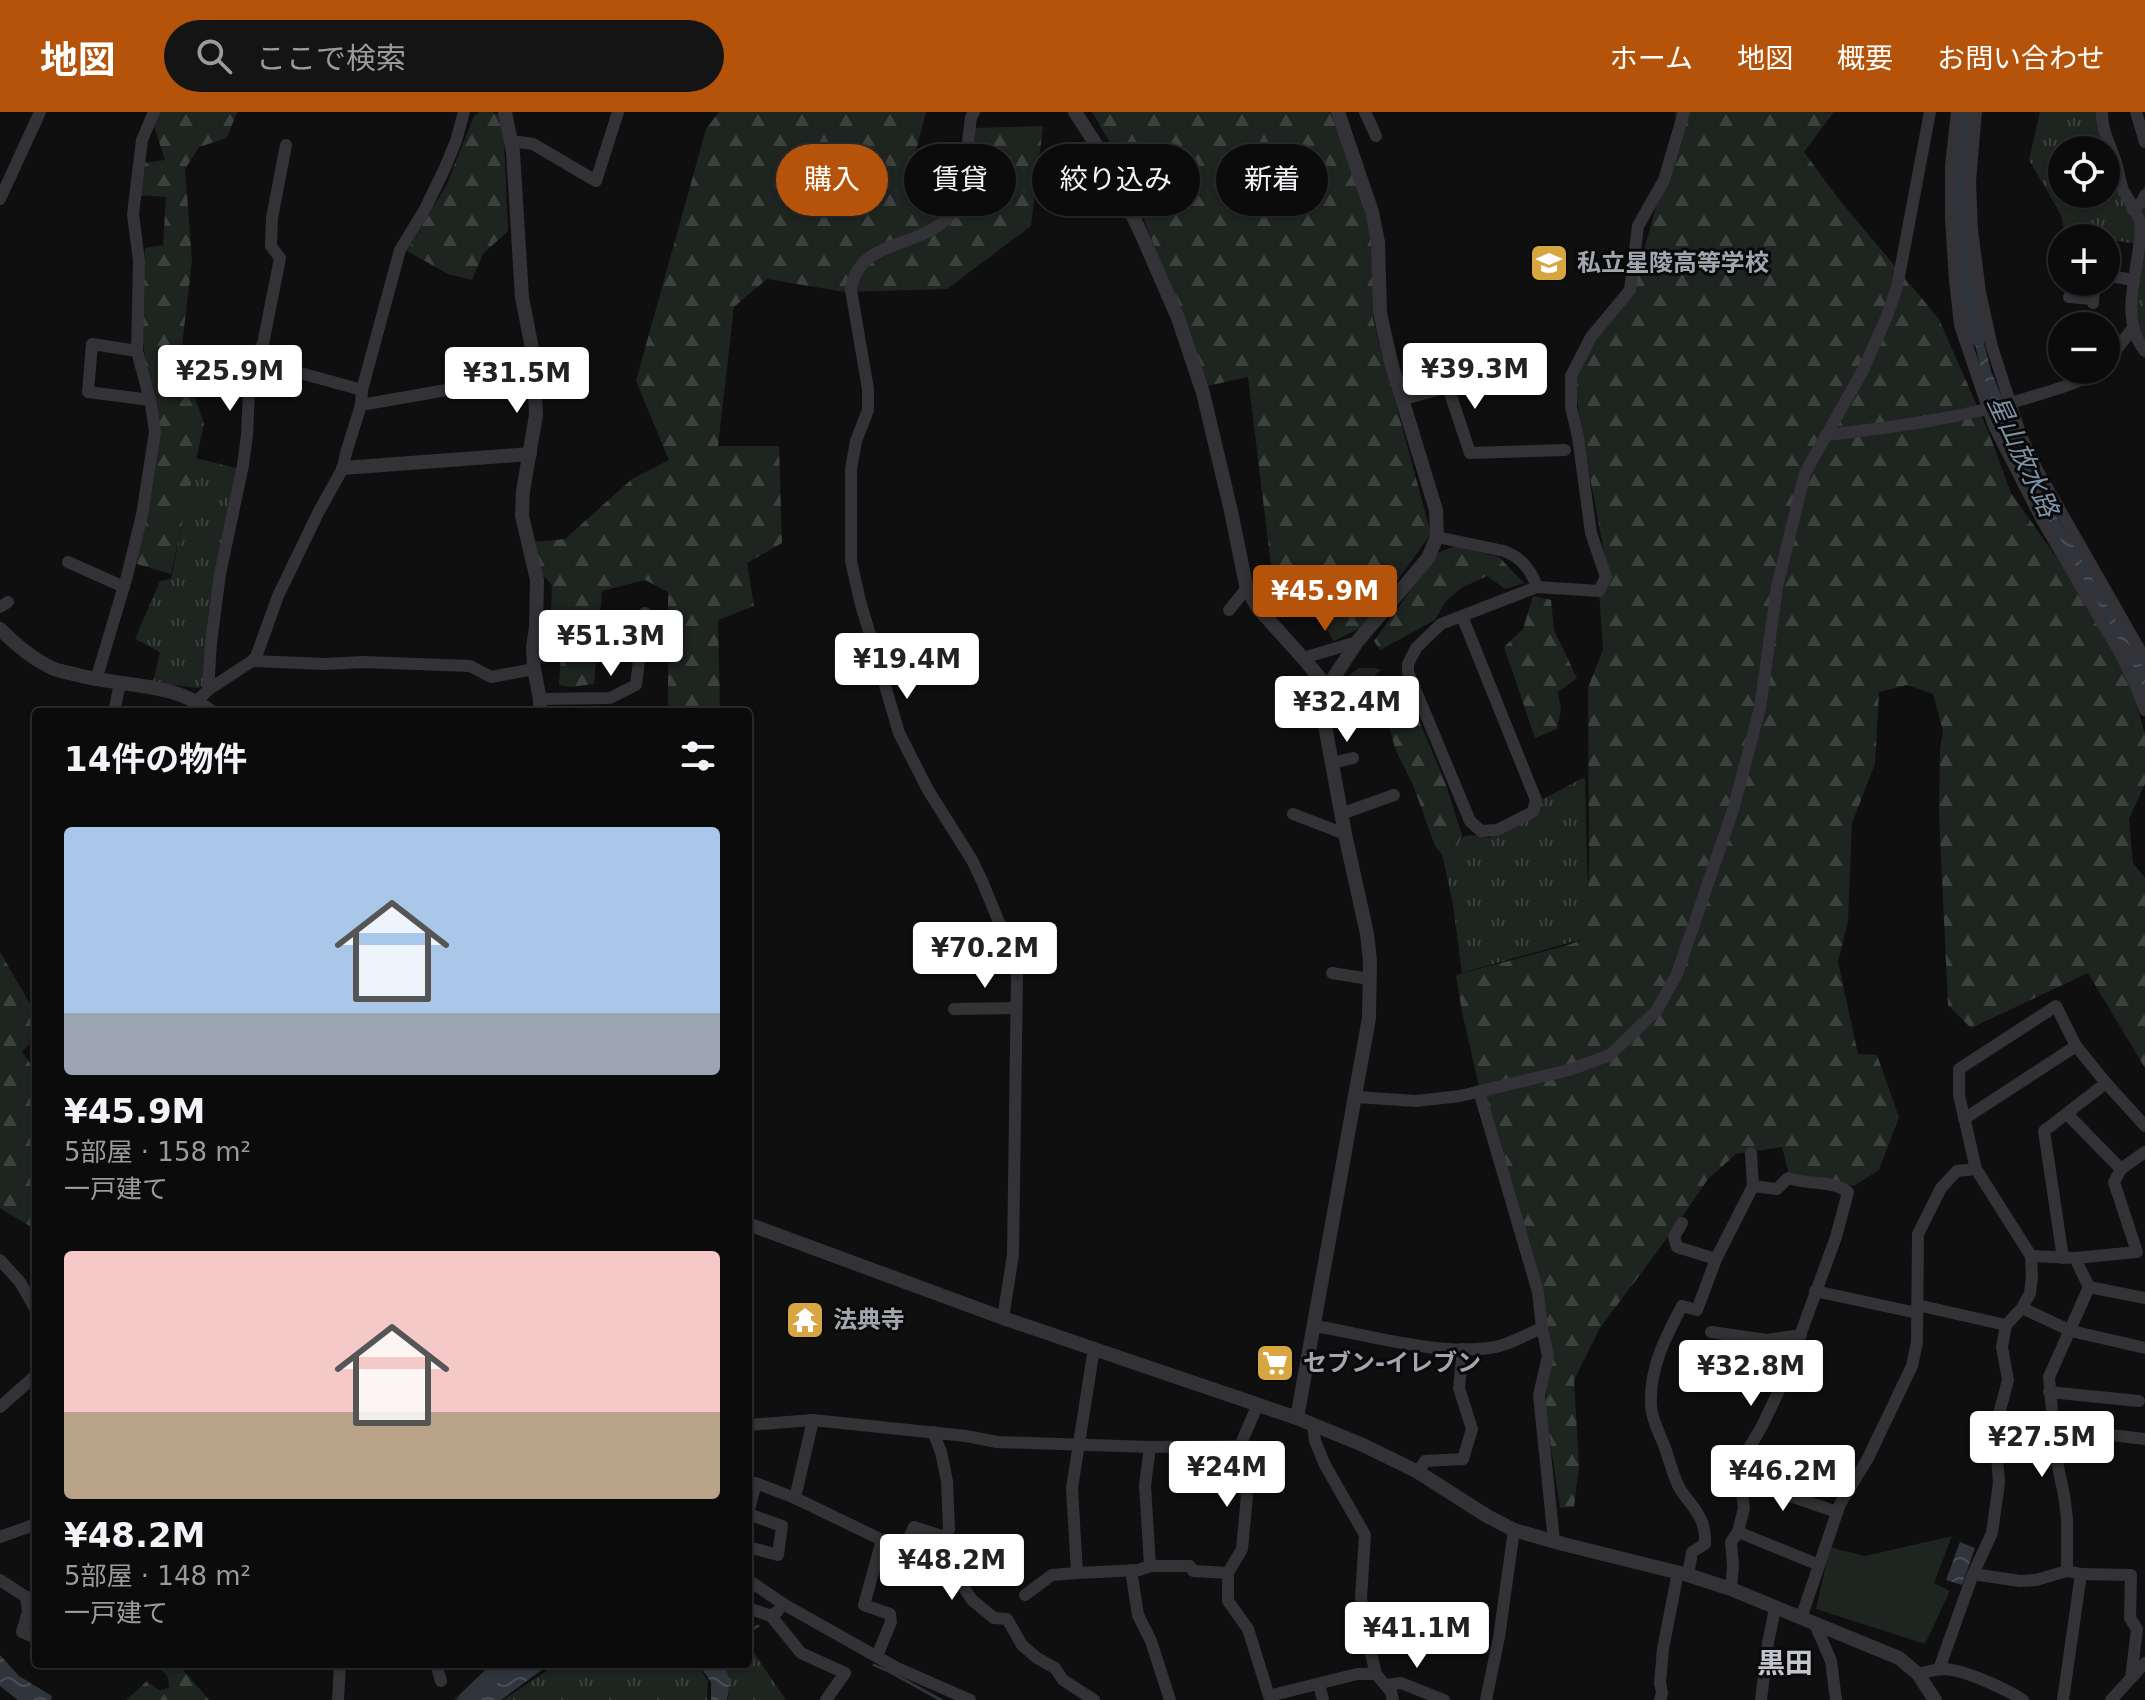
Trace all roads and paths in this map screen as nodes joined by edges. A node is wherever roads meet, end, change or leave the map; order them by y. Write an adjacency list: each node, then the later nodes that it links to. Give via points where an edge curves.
1 (40, 112): 21 (street)
2 (154, 112): 29 (street, via 142,140 133,214 139,261)
3 (464, 112): 36 (street, via 444,170 400,250)
4 (505, 112): 17 (street)
5 (618, 112): 17 (street, via 596,181 533,144)
6 (974, 112): 77 (street, via 959,200 951,215 934,230 869,256 853,276 868,410 851,469 851,561 899,733 972,860 1010,949 1017,975)
7 (1075, 112): 50 (street, via 1104,157 1178,318 1203,393)
8 (1338, 112): 37 (street, via 1372,212 1380,254 1380,312)
9 (1365, 112): 16 (street)
10 (1684, 112): 49 (street, via 1664,180 1638,226 1630,290 1591,337 1571,376 1591,533 1606,577 1599,591)
11 (1930, 112): 42 (street, via 1897,287 1863,370)
12 (1957, 112): 41 (street, via 1951,166 1955,280 1960,325)
13 (1976, 112): 39 (street, via 1972,230 1992,347)
14 (2102, 112): 22 (street)
15 (2136, 112): 18 (street)
16 (1376, 136)
17 (512, 141): 44 (street, via 522,297 533,354 536,415)
18 (2145, 142)
19 (286, 145): 31 (street, via 272,218 271,246 280,258 263,344)
20 (2145, 195): 22 (street)
21 (0, 199)
22 (2132, 209): 24 (street, via 2140,220)
23 (2120, 278): 24 (street)
24 (2133, 280): 27 (street)
25 (2093, 296): 26 (street, via 2093,301)
26 (2069, 297)
27 (2133, 328): 28 (street); 30 (street)
28 (2120, 345)
29 (137, 351): 38 (street); 38 (street, via 92,344 88,392)
30 (2145, 351)
31 (253, 360): 36 (street); 63 (street, via 243,465)
32 (1459, 369): 35 (street)
33 (2071, 384): 39 (street)
34 (475, 385): 40 (street)
35 (1448, 387): 37 (street); 43 (street, via 1470,453)
36 (362, 390): 40 (street)
37 (1404, 399): 46 (street, via 1436,510)
38 (150, 400): 48 (street, via 153,453)
39 (2011, 403): 41 (street); 57 (street, via 2037,470)
40 (361, 405): 45 (street)
41 (1987, 409): 42 (street); 68 (street)
42 (1826, 435): 81 (street, via 1805,473 1777,587 1760,708 1733,810 1677,974 1657,1010 1610,1055)
43 (1565, 450)
44 (530, 454): 45 (street); 59 (street, via 522,516 537,580)
45 (343, 468): 58 (street, via 278,596)
46 (1437, 537): 49 (street, via 1514,555 1531,570); 55 (street, via 1428,558)
47 (68, 562): 48 (street)
48 (124, 587): 60 (street)
49 (1537, 587): 53 (street)
50 (1247, 588): 51 (street); 56 (street, via 1257,607)
51 (1229, 610)
52 (645, 613): 65 (street, via 636,685)
53 (1462, 616): 53 (street, via 1536,800 1533,812 1497,830 1481,831 1470,821 1408,672 1416,648 1441,624)
54 (0, 629): 60 (street, via 52,668)
55 (1357, 642): 56 (street); 62 (street)
56 (1303, 658): 62 (street)
57 (2145, 659)
58 (252, 661): 59 (street, via 470,666 491,677); 63 (street)
59 (534, 669): 64 (street)
60 (96, 680): 61 (street)
61 (120, 683): 63 (street); 66 (street)
62 (1329, 689): 70 (street, via 1325,721)
63 (202, 695): 67 (street)
64 (540, 705): 65 (street)
65 (587, 706)
66 (115, 708)
67 (210, 708)
68 (2145, 710)
69 (1353, 758): 70 (street)
70 (1332, 763): 73 (street)
71 (1394, 795): 73 (street)
72 (1293, 814): 74 (street)
73 (1341, 814): 74 (street)
74 (1345, 834): 76 (street, via 1367,934)
75 (1332, 973): 76 (street)
76 (1369, 979): 82 (street, via 1369,1018)
77 (1016, 1008): 78 (street); 103 (street, via 1013,1255)
78 (954, 1009)
79 (2076, 1046): 80 (street); 84 (street); 84 (street, via 2056,1006 1959,1069)
80 (2106, 1083): 83 (street); 85 (street)
81 (1479, 1091): 82 (street, via 1416,1101); 106 (street, via 1538,1292)
82 (1356, 1097): 105 (street)
83 (2068, 1115): 89 (street); 94 (street, via 2044,1131)
84 (1964, 1119): 88 (street)
85 (2145, 1126)
86 (2145, 1152): 89 (street)
87 (1751, 1153): 90 (street)
88 (1976, 1169): 93 (street); 102 (street, via 1957,1171 1941,1188 1918,1234)
89 (2121, 1169): 94 (street, via 2114,1187 2137,1252)
90 (1753, 1186): 95 (street); 98 (street, via 1777,1189 1788,1178 1848,1192)
91 (1682, 1223): 95 (street, via 1674,1237 1677,1247)
92 (752, 1225): 103 (street)
93 (2031, 1256): 94 (street); 101 (street, via 2030,1293)
94 (2069, 1258): 97 (street)
95 (1716, 1259): 148 (street, via 1697,1310 1682,1306 1653,1374 1656,1427 1679,1487 1706,1531 1705,1544 1692,1552)
96 (0, 1260): 100 (street)
97 (2089, 1287): 99 (street); 107 (street)
98 (1815, 1291): 102 (street); 109 (street)
99 (2145, 1298)
100 (32, 1303)
101 (2022, 1308): 104 (street); 107 (street)
102 (1917, 1309): 104 (street); 132 (street, via 1912,1366)
103 (1003, 1318): 110 (street)
104 (2006, 1325): 149 (street, via 2002,1347 2008,1380 1995,1429 1999,1483 1992,1533)
105 (1315, 1326): 112 (street, via 1395,1343); 118 (street)
106 (1542, 1328): 112 (street, via 1497,1347); 140 (street, via 1548,1356 1539,1395)
107 (2071, 1331): 111 (street); 114 (street, via 2049,1377)
108 (1711, 1332): 109 (street, via 1767,1340)
109 (1801, 1335): 129 (street, via 1745,1455)
110 (1094, 1348): 116 (street); 125 (street)
111 (2145, 1348)
112 (1463, 1349): 128 (street, via 1459,1388 1472,1429 1463,1459 1425,1461)
113 (32, 1379): 117 (street)
114 (2049, 1392): 115 (street); 122 (street)
115 (2139, 1401)
116 (1258, 1404): 118 (street); 126 (street)
117 (0, 1407)
118 (1297, 1418): 120 (street)
119 (813, 1420): 121 (street); 123 (street); 131 (street)
120 (1313, 1424): 128 (street); 167 (street, via 1325,1465 1365,1535 1361,1598)
121 (752, 1425)
122 (2052, 1428): 124 (street); 145 (street, via 2067,1518)
123 (933, 1432): 125 (street); 138 (street, via 947,1481)
124 (2145, 1439)
125 (1078, 1446): 127 (street); 146 (street, via 1072,1488)
126 (1240, 1446): 127 (street); 147 (street, via 1247,1496 1242,1549)
127 (1150, 1447): 143 (street, via 1145,1485)
128 (1418, 1472): 135 (street)
129 (1740, 1479): 132 (street); 136 (street, via 1744,1508)
130 (752, 1498): 131 (street, via 756,1483)
131 (795, 1498): 139 (street)
132 (1837, 1512): 142 (street)
133 (752, 1515): 141 (street, via 782,1526 778,1555)
134 (32, 1525): 137 (street)
135 (1514, 1530): 140 (street); 182 (street)
136 (1738, 1532): 142 (street); 153 (street, via 1731,1542)
137 (0, 1537)
138 (945, 1537): 139 (street, via 914,1527 905,1546); 177 (street, via 941,1553 972,1600 994,1618 1007,1619 1022,1645)
139 (882, 1540): 162 (street, via 864,1605 890,1614)
140 (1554, 1541): 148 (street)
141 (752, 1548)
142 (1819, 1565): 160 (street)
143 (1150, 1566): 144 (street); 147 (street)
144 (1131, 1570): 146 (street); 178 (street, via 1138,1615)
145 (2067, 1571): 149 (street, via 2020,1581); 150 (street)
146 (1077, 1573): 154 (street, via 1052,1575)
147 (1228, 1573): 171 (street, via 1228,1601 1248,1629 1269,1696)
148 (1683, 1573): 153 (street); 183 (street, via 1663,1649)
149 (1973, 1574): 166 (street)
150 (2081, 1574): 169 (street, via 2131,1575 2130,1618 2137,1629); 187 (street)
151 (0, 1580): 155 (street)
152 (752, 1583): 156 (street)
153 (1731, 1589): 158 (street)
154 (1025, 1595)
155 (31, 1598): 161 (street, via 22,1632)
156 (785, 1605): 159 (street); 162 (street)
157 (752, 1609): 159 (street)
158 (1775, 1609): 160 (street); 184 (street)
159 (771, 1616): 175 (street, via 801,1653 845,1673)
160 (1808, 1621): 168 (street, via 1899,1658); 185 (street, via 1831,1661)
161 (32, 1636)
162 (877, 1656): 176 (street)
163 (2145, 1663): 169 (street)
164 (340, 1668): 174 (street)
165 (437, 1668): 170 (street)
166 (1939, 1669): 168 (street); 186 (street, via 2005,1688)
167 (1376, 1674): 171 (street); 172 (street)
168 (1918, 1674): 173 (street)
169 (2131, 1678): 188 (street)
170 (441, 1681)
171 (1319, 1684): 179 (street)
172 (1386, 1685): 180 (street); 181 (street, via 1401,1683)
173 (1930, 1699)
174 (338, 1700)
175 (826, 1700)
176 (970, 1700)
177 (1094, 1700)
178 (1170, 1700)
179 (1323, 1700)
180 (1393, 1700)
181 (1444, 1700)
182 (1486, 1700)
183 (1660, 1700)
184 (1761, 1700)
185 (1836, 1700)
186 (2023, 1700)
187 (2063, 1700)
188 (2111, 1700)

